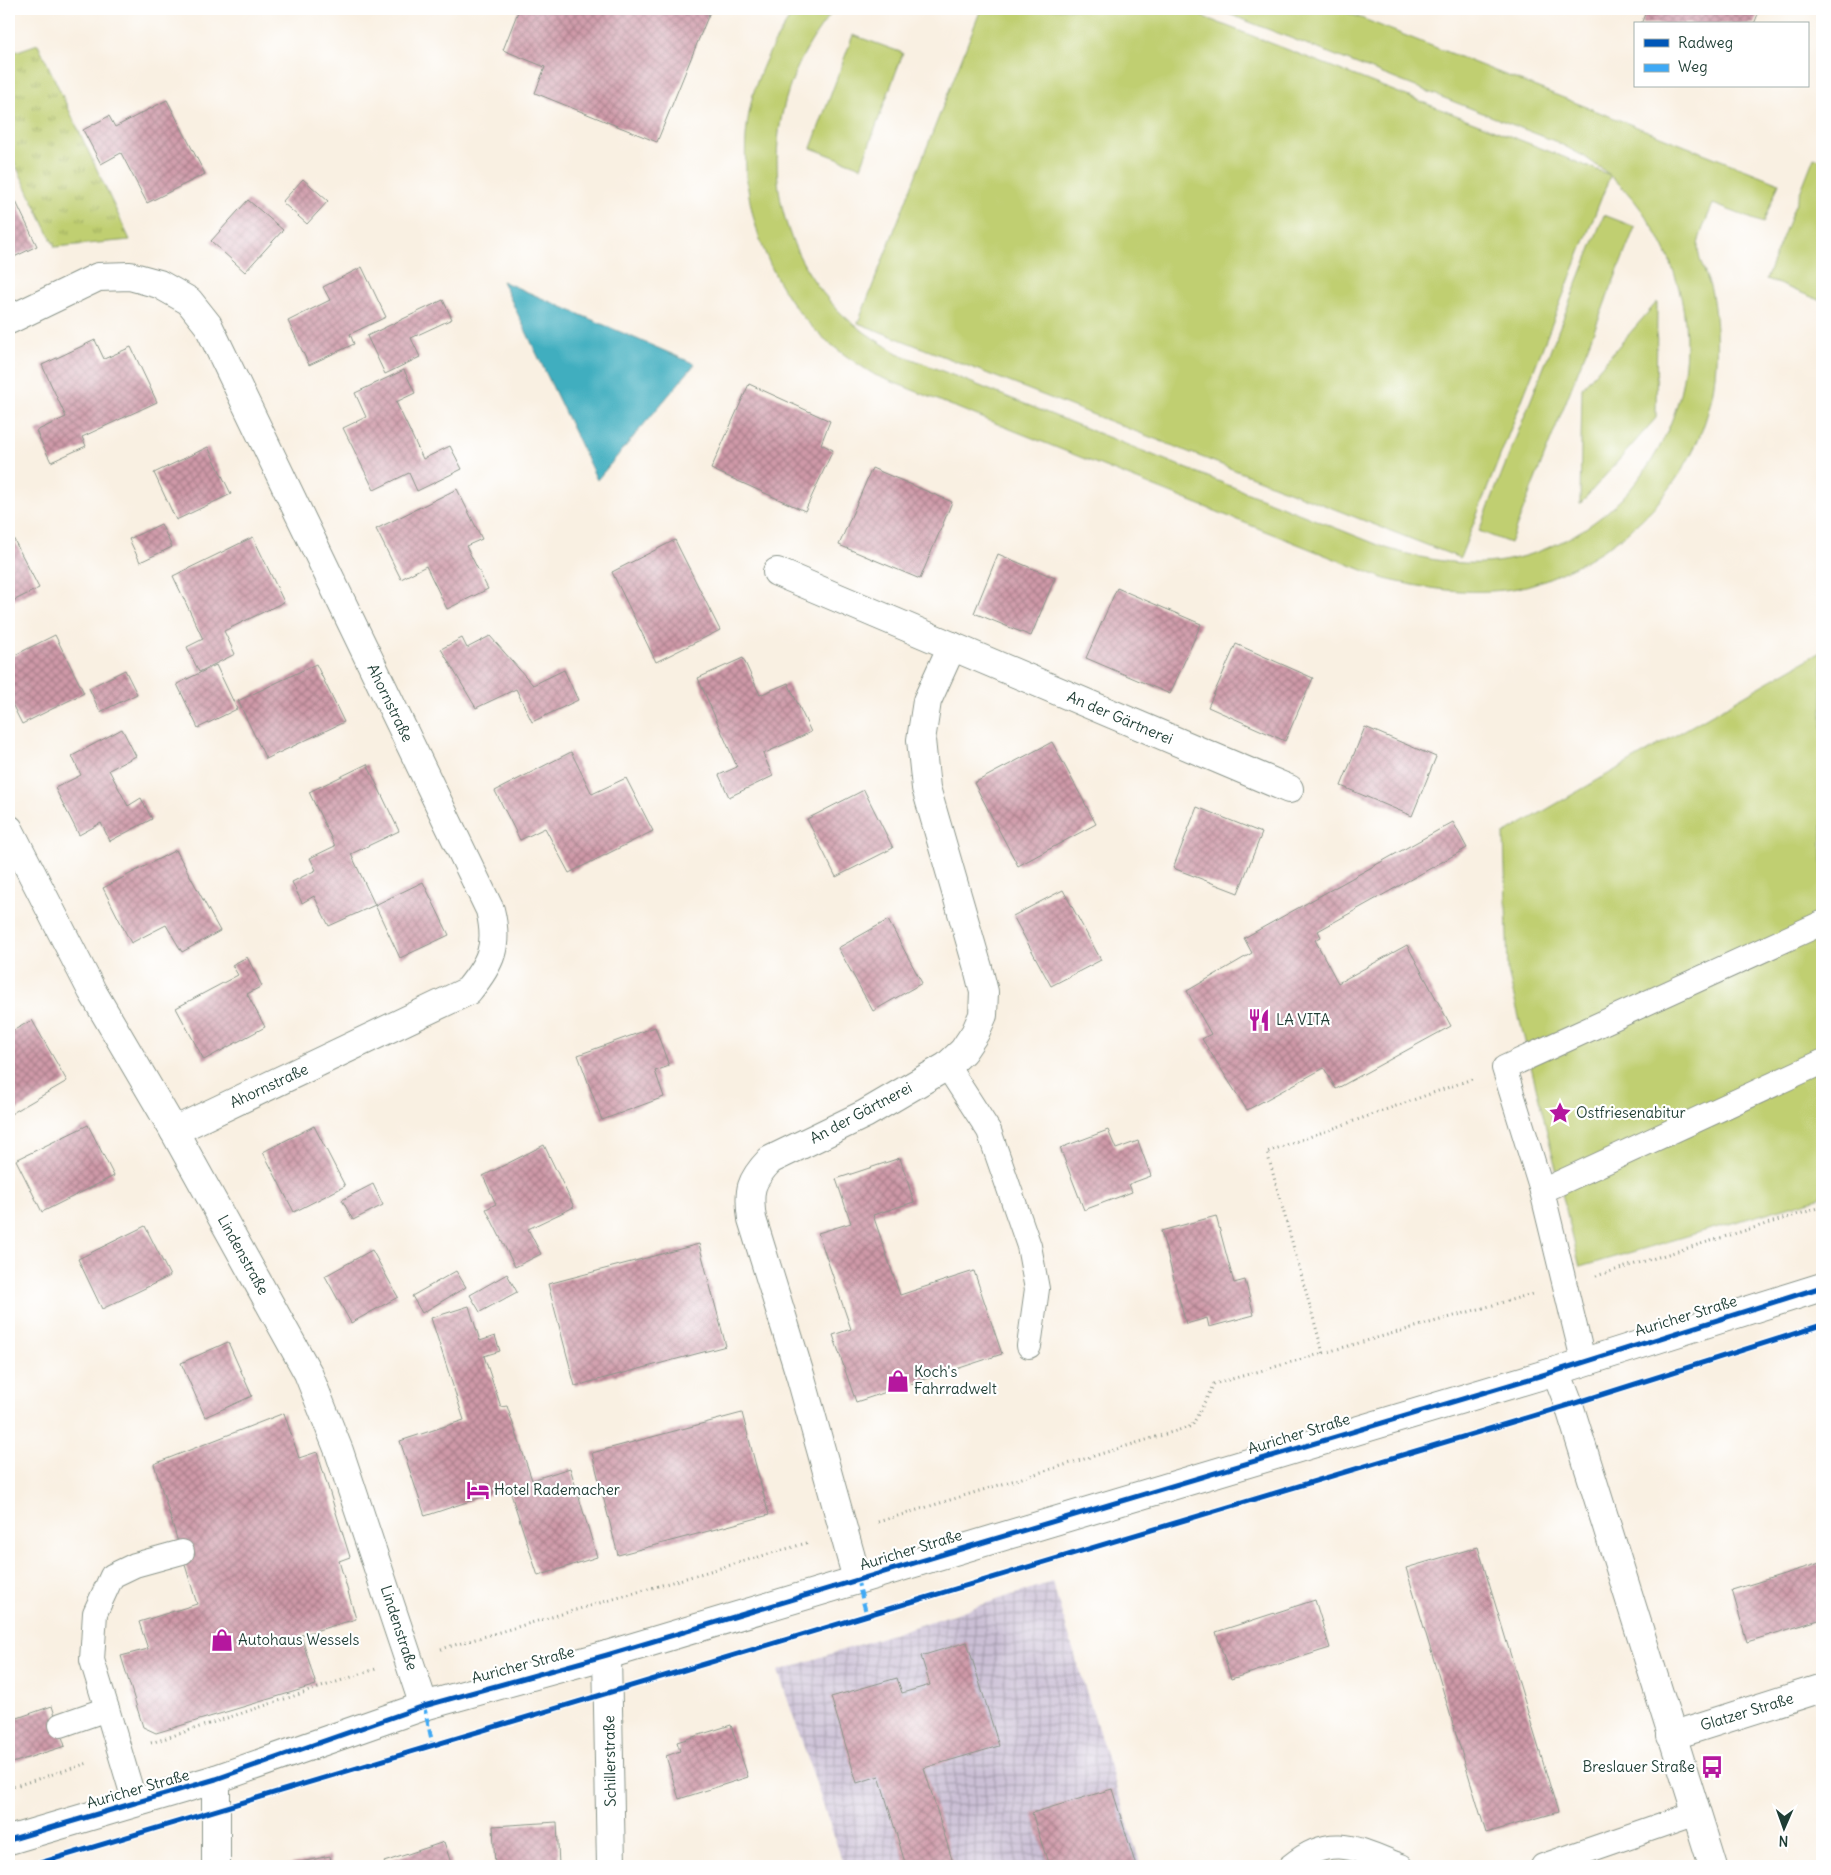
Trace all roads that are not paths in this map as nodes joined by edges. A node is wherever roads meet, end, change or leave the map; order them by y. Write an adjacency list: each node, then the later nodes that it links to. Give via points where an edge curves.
1 (9, 320): 9 (street, Ahornstraße, via 98,277 130,276 159,284 189,301 208,325 490,910 495,932 492,954 468,991)
2 (777, 572): 3 (street, An der Gärtnerei)
3 (952, 646): 4 (street, An der Gärtnerei); 8 (street, An der Gärtnerei, via 927,701 921,740 926,788 984,992 983,1015 975,1033 963,1051)
4 (1289, 789)
5 (9, 829): 9 (street, Lindenstraße, via 92,991)
6 (1822, 923): 10 (lane, via 1504,1068)
7 (1822, 1062): 10 (lane)
8 (946, 1066): 12 (lane, via 989,1131 1029,1246 1037,1289); 16 (street, An der Gärtnerei, via 865,1114 770,1160 750,1186 752,1219 801,1378)
9 (174, 1131): 19 (street, Lindenstraße, via 308,1373 339,1451)
10 (1542, 1191): 13 (lane)
11 (1822, 1287): 13 (street, Auricher Straße)
12 (1029, 1346)
13 (1583, 1360): 14 (street, Auricher Straße)
14 (1556, 1371): 16 (street, Auricher Straße); 22 (street)
15 (182, 1552): 20 (lane, via 135,1565 112,1576 95,1613 92,1660)
16 (857, 1579): 17 (street, Auricher Straße)
17 (607, 1655): 19 (street, Auricher Straße); 28 (street, Schillerstraße)
18 (1822, 1688): 22 (street, Glatzer Straße)
19 (424, 1706): 23 (street, Auricher Straße)
20 (107, 1709): 21 (lane); 24 (lane)
21 (60, 1725)
22 (1671, 1736): 25 (street)
23 (216, 1779): 24 (street, Auricher Straße); 27 (street)
24 (136, 1803): 26 (street, Auricher Straße)
25 (1696, 1813): 31 (lane); 32 (street)
26 (9, 1840)
27 (216, 1866)
28 (611, 1866)
29 (1291, 1866): 30 (lane, via 1306,1854 1338,1846 1358,1848)
30 (1401, 1866)
31 (1543, 1866)
32 (1713, 1866)

